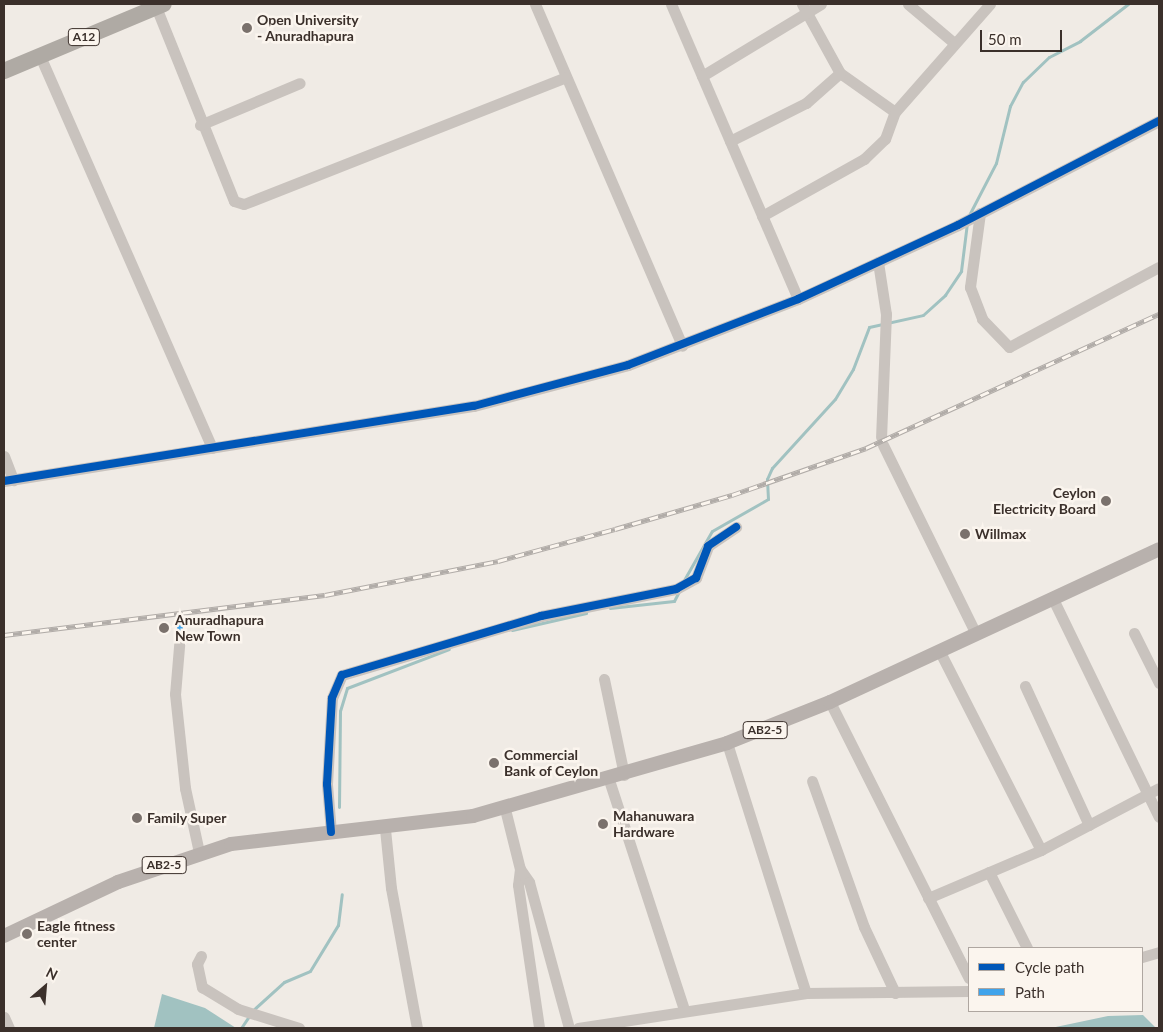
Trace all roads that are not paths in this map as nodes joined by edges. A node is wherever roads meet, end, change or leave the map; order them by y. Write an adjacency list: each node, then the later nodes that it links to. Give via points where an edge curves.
1 (535, 4): 13 (street)
2 (671, 4): 14 (street)
3 (802, 4): 8 (street)
4 (822, 4): 8 (street)
5 (908, 4): 9 (street)
6 (990, 4): 9 (street)
7 (160, 5): 10 (highway, A12); 18 (street)
8 (806, 15): 12 (street); 14 (street)
9 (953, 42): 16 (street)
10 (40, 56): 11 (highway, A12); 26 (street)
11 (4, 71)
12 (840, 73): 16 (street); 19 (street, via 806,102)
13 (566, 76): 18 (street, via 244,204 234,201); 25 (street)
14 (702, 76): 19 (street)
15 (300, 83): 18 (street)
16 (895, 112): 21 (street, via 885,138 864,158)
17 (1159, 121): 20 (street)
18 (200, 126)
19 (730, 141): 21 (street)
20 (976, 215): 22 (street); 23 (street, via 970,287 982,319 1009,347)
21 (762, 216): 24 (street)
22 (878, 262): 24 (street); 33 (street, via 886,314 882,441)
23 (1159, 267)
24 (798, 299): 25 (street)
25 (682, 346): 26 (street, via 550,390 474,406)
26 (212, 448): 28 (street)
27 (4, 456): 28 (street)
28 (9, 481)
29 (736, 527): 50 (street, via 708,546 696,578 682,587 541,616 342,675 332,698 327,784)
30 (1159, 549): 31 (main road, AB2-5)
31 (1053, 598): 33 (main road, AB2-5); 45 (street)
32 (1134, 633): 37 (street)
33 (976, 634): 35 (main road, AB2-5)
34 (180, 635): 52 (street, via 175,694 185,788)
35 (940, 652): 39 (main road, AB2-5); 51 (street)
36 (604, 679): 41 (street)
37 (1159, 683)
38 (1024, 686): 48 (street)
39 (830, 702): 40 (main road, AB2-5); 55 (street)
40 (726, 744): 41 (main road, AB2-5); 63 (street)
41 (624, 775): 42 (main road, AB2-5)
42 (609, 780): 46 (main road, AB2-5); 65 (street)
43 (812, 780): 64 (street, via 864,927)
44 (1159, 788): 45 (street)
45 (1148, 794): 47 (street); 48 (street)
46 (505, 809): 49 (main road, AB2-5); 53 (street)
47 (1159, 817)
48 (1089, 825): 51 (street)
49 (385, 829): 50 (main road, AB2-5); 69 (street, via 391,888)
50 (337, 831): 52 (main road, AB2-5, via 262,839)
51 (1041, 850): 54 (street)
52 (199, 852): 56 (main road, AB2-5, via 73,901)
53 (520, 869): 70 (street); 71 (street, via 529,882)
54 (989, 872): 55 (street); 57 (street)
55 (928, 898): 61 (street)
56 (4, 936)
57 (1027, 947)
58 (1159, 952): 60 (street)
59 (201, 956): 68 (street, via 197,964 202,987 238,1009)
60 (1143, 957)
61 (968, 976)
62 (968, 991): 64 (street)
63 (806, 993): 64 (street); 65 (street)
64 (895, 993)
65 (684, 1010): 72 (street)
66 (4, 1017): 67 (street)
67 (9, 1028)
68 (299, 1028)
69 (417, 1028)
70 (539, 1028)
71 (569, 1028)
72 (578, 1028)

